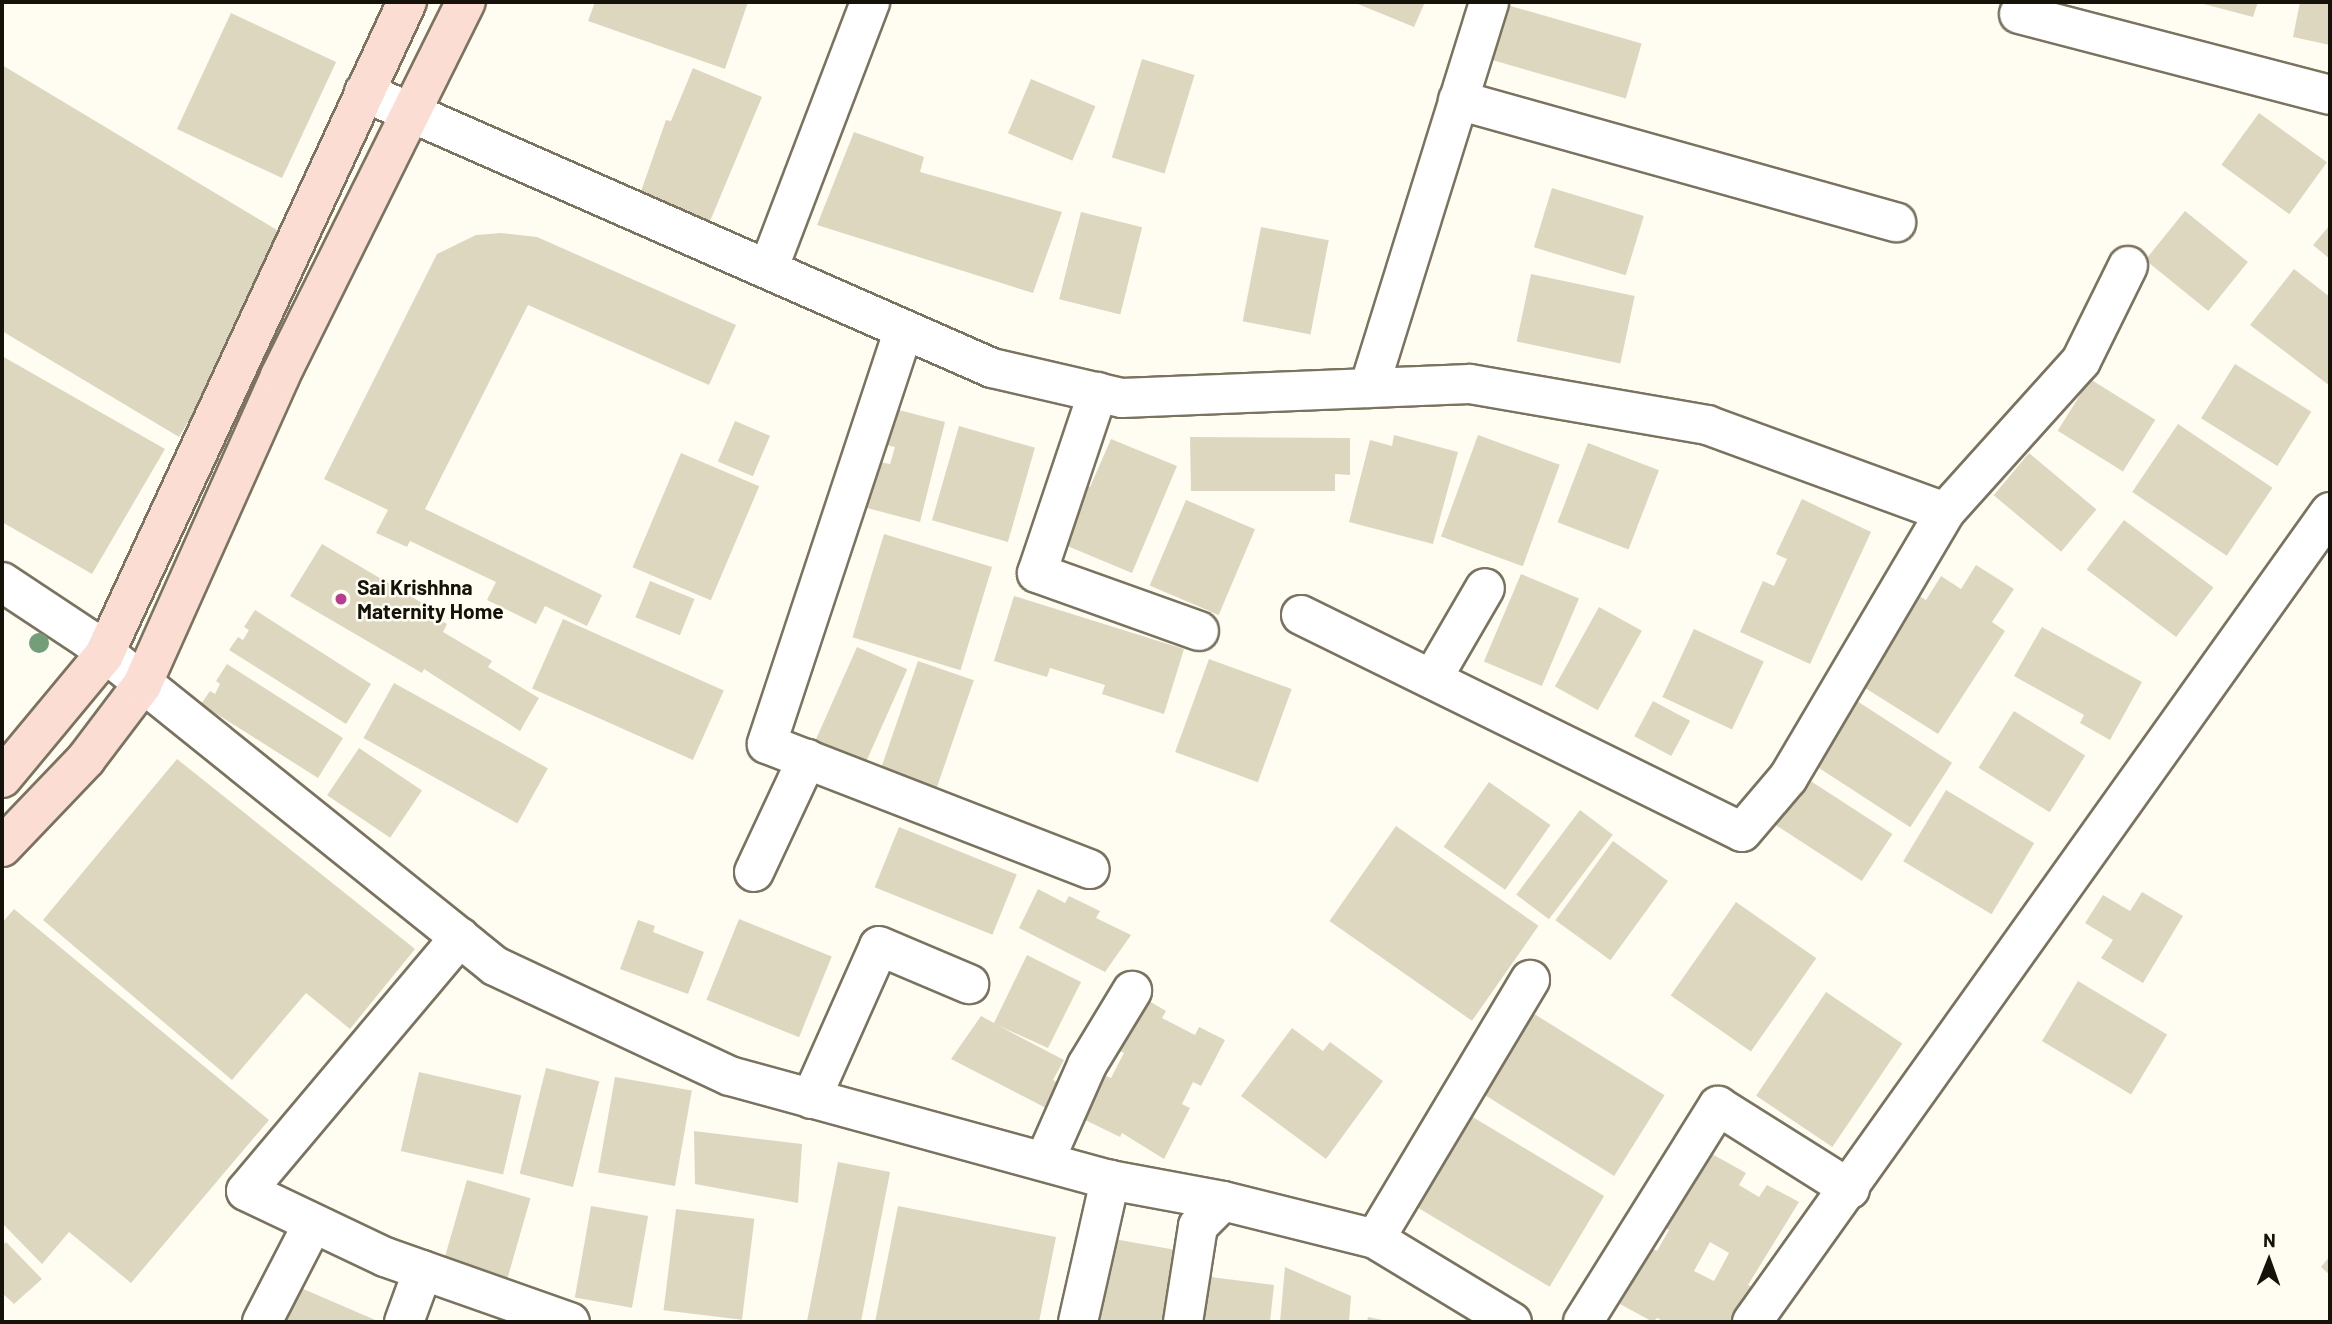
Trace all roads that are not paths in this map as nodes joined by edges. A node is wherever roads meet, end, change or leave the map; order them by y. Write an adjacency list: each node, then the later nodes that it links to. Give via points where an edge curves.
1 (407, 2): 6 (main road)
2 (466, 2): 9 (main road)
3 (870, 2): 12 (street)
4 (1489, 2): 8 (street)
5 (2019, 14): 7 (street)
6 (364, 92): 9 (street); 22 (main road)
7 (2330, 95)
8 (1458, 100): 10 (street); 14 (street)
9 (413, 113): 12 (street); 24 (main road, via 280,376)
10 (1896, 222)
11 (2128, 266): 16 (street, via 2081,361)
12 (769, 267): 13 (street)
13 (903, 332): 15 (street, via 992,368); 25 (street, via 767,744)
14 (1369, 388): 15 (street, via 1122,398); 16 (street, via 1469,384 1707,425)
15 (1098, 392): 21 (street, via 1037,573)
16 (1945, 512): 23 (street, via 1788,778 1742,832)
17 (2330, 512): 37 (street)
18 (2, 582): 22 (street, via 88,639)
19 (1485, 587): 23 (street)
20 (1301, 615): 23 (street)
21 (1199, 631)
22 (104, 655): 24 (street); 26 (main road)
23 (1432, 679)
24 (142, 685): 27 (main road, via 86,759); 30 (street)
25 (807, 759): 28 (street); 29 (street)
26 (2, 778)
27 (2, 847)
28 (1090, 869)
29 (754, 872)
30 (460, 937): 34 (street, via 495,966 730,1076); 39 (street, via 246,1191)
31 (1530, 980): 40 (street)
32 (969, 984): 34 (street, via 878,946)
33 (1132, 992): 35 (street, via 1087,1065)
34 (811, 1100): 35 (street)
35 (1045, 1160): 36 (street)
36 (1110, 1180): 38 (street); 45 (street)
37 (1850, 1189): 48 (street, via 1718,1106); 49 (street)
38 (1223, 1201): 40 (street); 46 (street, via 1198,1226)
39 (313, 1223): 41 (street); 42 (street)
40 (1375, 1239): 47 (street)
41 (423, 1270): 43 (street); 44 (street)
42 (262, 1322)
43 (404, 1322)
44 (570, 1322)
45 (1078, 1322)
46 (1183, 1322)
47 (1512, 1322)
48 (1583, 1322)
49 (1752, 1322)

